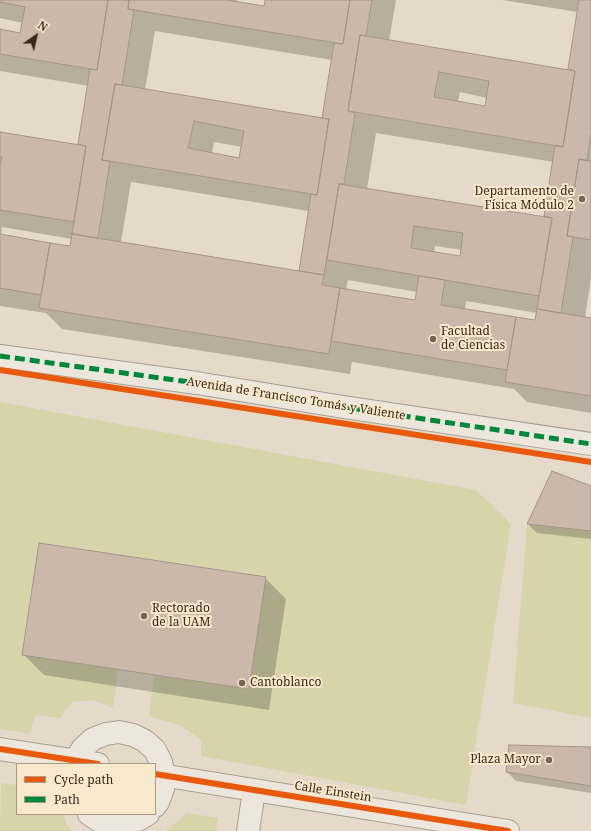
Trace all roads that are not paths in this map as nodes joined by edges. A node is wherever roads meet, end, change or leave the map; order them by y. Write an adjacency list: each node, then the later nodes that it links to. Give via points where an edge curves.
1 (0, 356): 2 (street, Avenida de Francisco Tomás y Valiente, via 197,383)
2 (591, 444)
3 (0, 749): 4 (street)
4 (75, 762): 5 (street); 8 (street, Calle Einstein, via 83,748 93,740 119,732 133,735 155,750 161,762)
5 (86, 763)
6 (0, 764): 7 (street)
7 (16, 766)
8 (158, 787): 9 (street, Calle Einstein, via 229,800)
9 (253, 798): 12 (street); 13 (street, Calle Einstein); 14 (street, Calle Einstein)
10 (90, 815): 11 (street, via 111,824 125,824)
11 (146, 815)
12 (248, 831)
13 (418, 831)
14 (508, 831)

